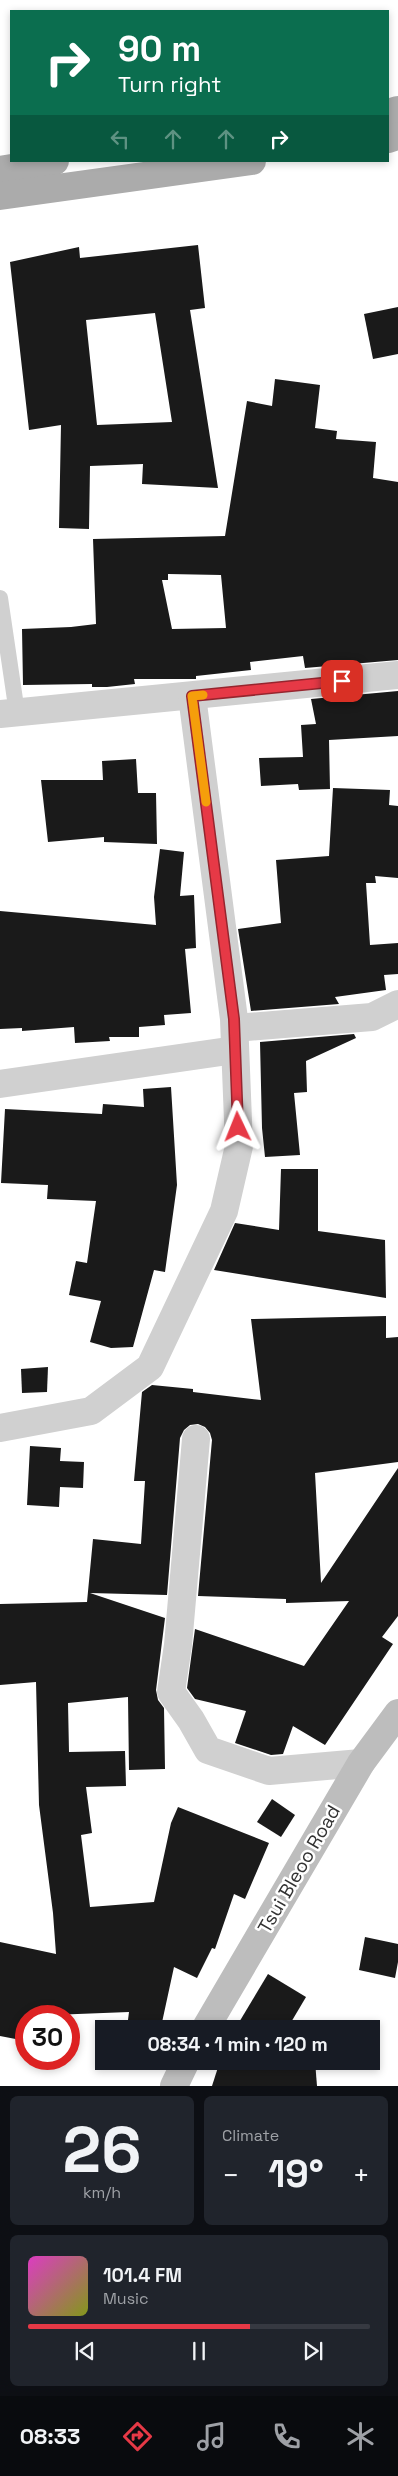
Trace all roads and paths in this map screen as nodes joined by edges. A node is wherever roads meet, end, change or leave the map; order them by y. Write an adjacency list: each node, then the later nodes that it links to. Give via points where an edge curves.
1 (49, 162): 3 (main road)
2 (245, 162): 4 (main road)
3 (0, 170)
4 (0, 196)
5 (0, 598): 8 (lane)
6 (398, 675): 7 (street)
7 (192, 696): 8 (street); 10 (street)
8 (8, 714)
9 (398, 1004): 10 (street, via 372,1017)
10 (235, 1039): 11 (street); 12 (street, via 239,1146 224,1211 150,1367 91,1411)
11 (0, 1084)
12 (0, 1428)
13 (196, 1439): 15 (street, via 171,1692 208,1750 268,1772)
14 (398, 1713): 15 (street, Tsui Bleoo Road)
15 (361, 1763): 16 (street, Tsui Bleoo Road)
16 (210, 2020)
17 (182, 2070): 18 (street)
18 (174, 2086)

